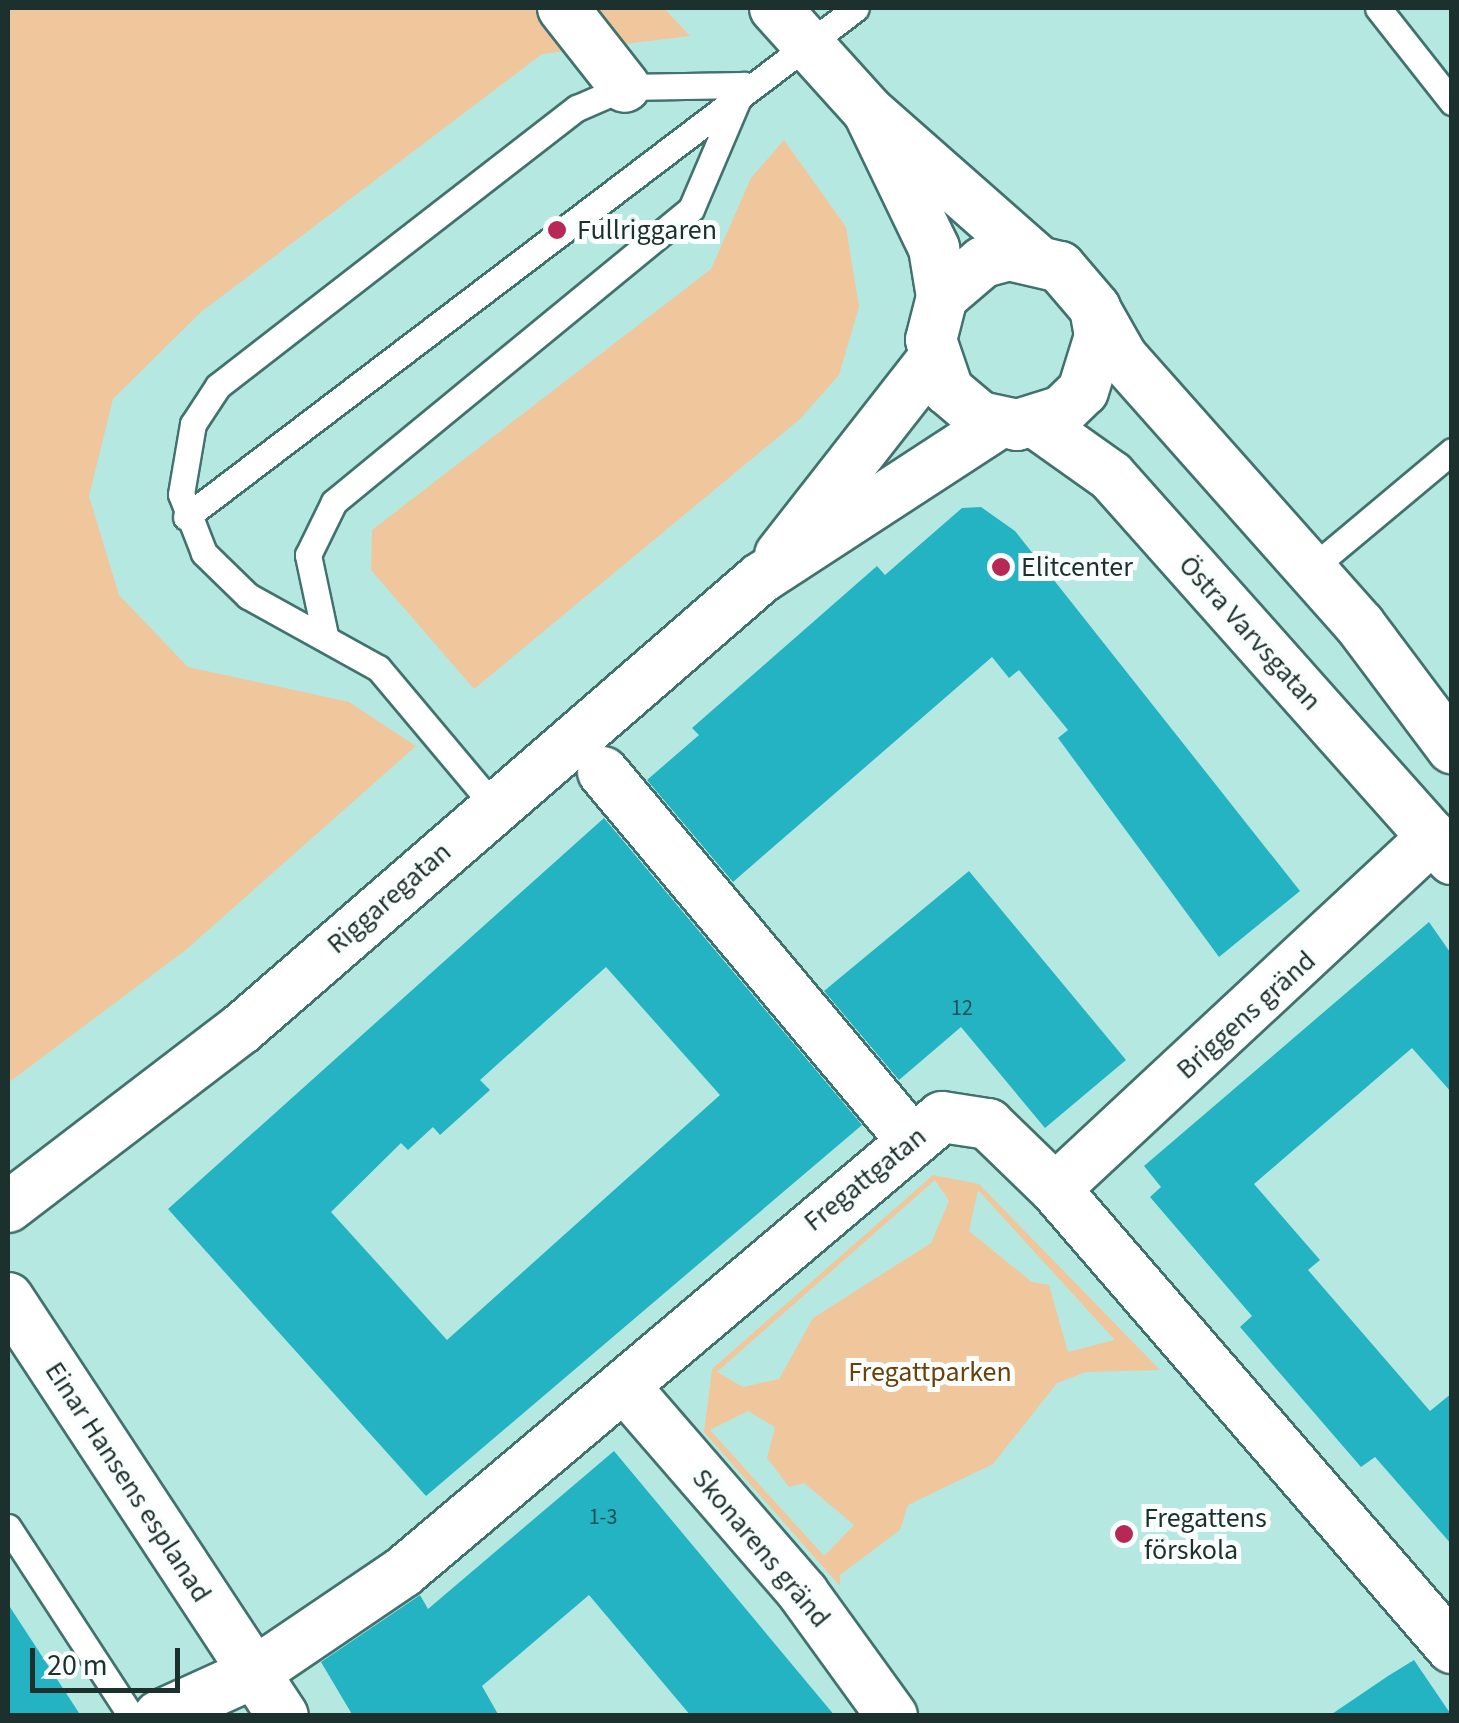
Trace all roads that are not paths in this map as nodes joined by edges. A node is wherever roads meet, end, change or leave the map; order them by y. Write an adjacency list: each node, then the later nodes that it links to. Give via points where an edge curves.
1 (563, 8): 6 (street)
2 (856, 8): 4 (lane)
3 (1378, 8): 7 (lane)
4 (790, 24): 5 (lane); 8 (street)
5 (744, 85): 6 (lane); 15 (lane); 18 (lane, via 691,209 334,502 308,554)
6 (625, 87): 15 (lane, via 577,108 218,386 180,471)
7 (1452, 102)
8 (868, 111): 9 (street); 10 (street, via 934,248)
9 (1036, 258): 10 (street, via 982,262); 11 (street, via 1081,285)
10 (942, 297): 12 (street)
11 (1095, 308): 13 (street, via 1098,351 1084,392); 16 (street, via 1122,357)
12 (933, 359): 13 (street, via 960,403); 17 (street, Riggaregatan)
13 (1017, 422): 17 (street, Riggaregatan); 22 (street, Östra Varvsgatan, via 1111,476)
14 (1452, 451): 16 (lane)
15 (186, 518): 18 (lane, via 204,552 248,596)
16 (1311, 569): 19 (street)
17 (761, 578): 21 (street, Riggaregatan)
18 (325, 635): 21 (lane, via 378,668)
19 (1452, 748)
20 (603, 772): 23 (street)
21 (494, 806): 25 (street, Riggaregatan, via 241,1029)
22 (1442, 848): 24 (street, Briggens gränd)
23 (911, 1140): 24 (street, Fregattgatan, via 942,1118 988,1124); 27 (street, Fregattgatan)
24 (1055, 1190): 29 (street, Fregattgatan)
25 (8, 1207)
26 (8, 1298): 30 (street, Einar Hansens esplanad)
27 (624, 1386): 30 (street, Fregattgatan, via 403,1572); 34 (street, Skonarens gränd, via 803,1593)
28 (8, 1527): 31 (lane)
29 (1452, 1648)
30 (254, 1672): 32 (street, Fregattgatan); 33 (street, Einar Hansens esplanad)
31 (131, 1716)
32 (159, 1716)
33 (283, 1716)
34 (892, 1716)

